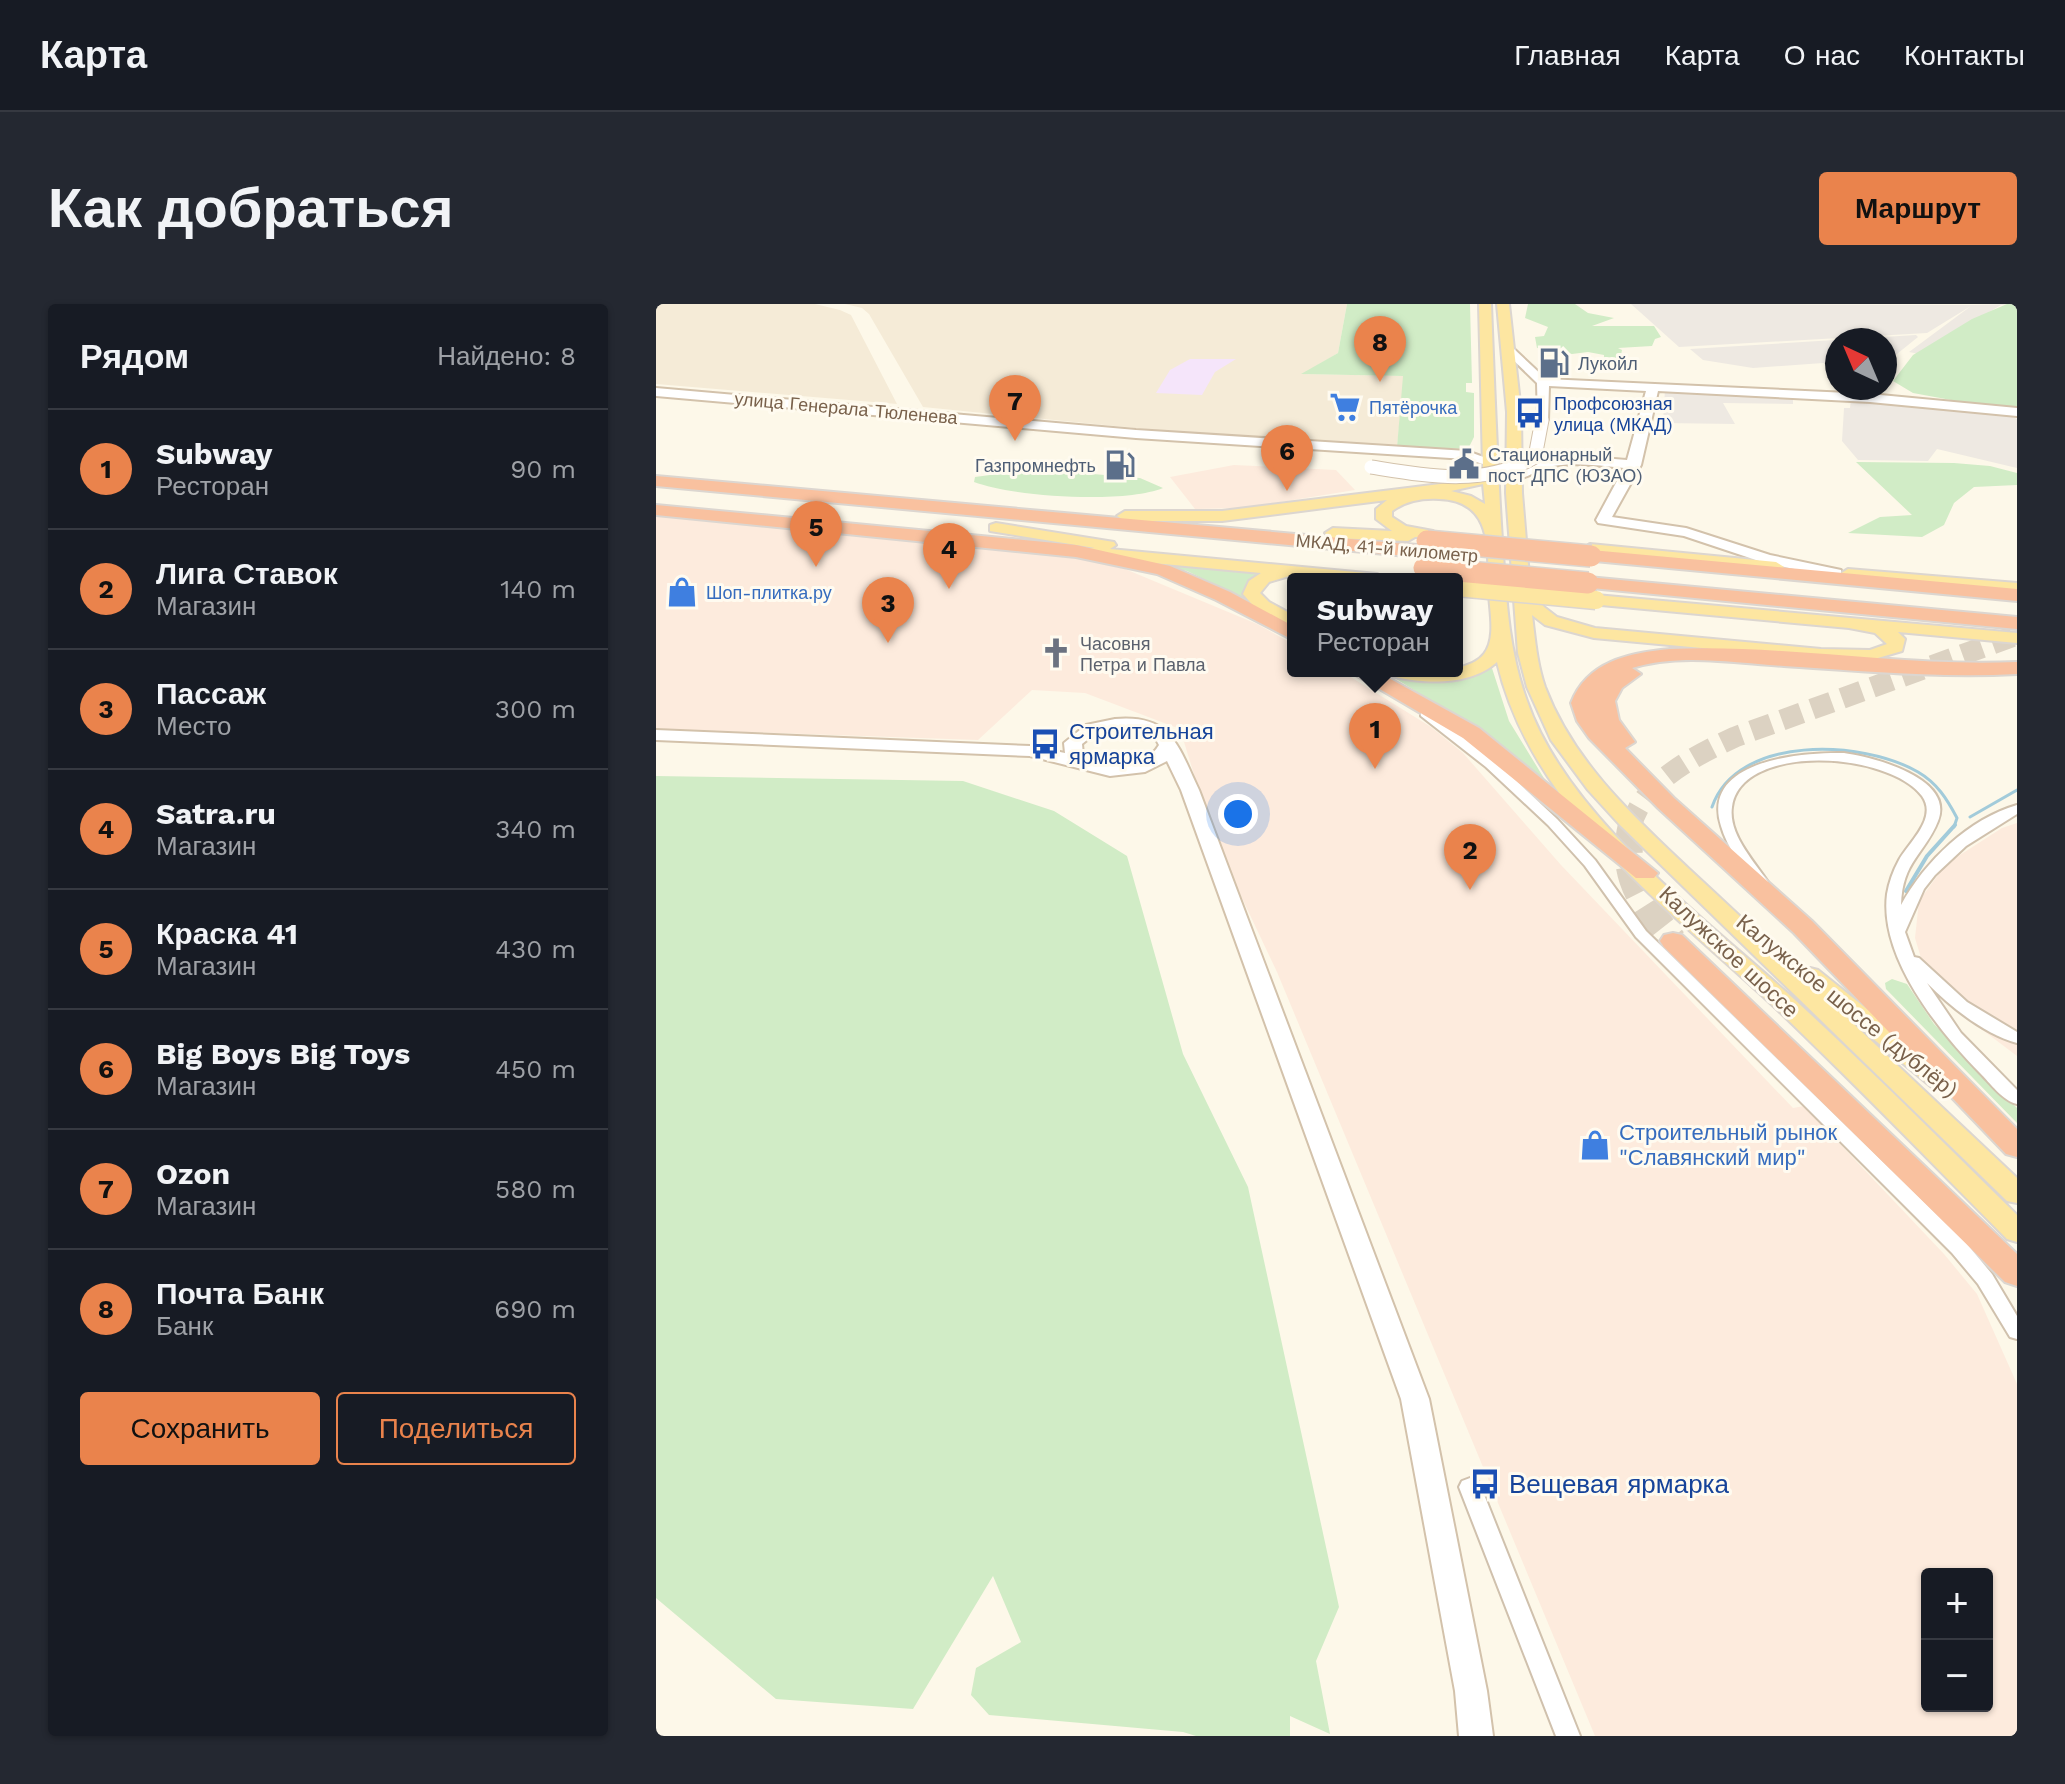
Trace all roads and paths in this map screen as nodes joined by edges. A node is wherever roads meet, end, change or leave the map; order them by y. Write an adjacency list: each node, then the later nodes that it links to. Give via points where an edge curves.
1 (1485, 304): 9 (main road, Калужское шоссе)
2 (1503, 304): 3 (main road, Калужское шоссе)
3 (1510, 351): 4 (street); 12 (main road, Калужское шоссе)
4 (1543, 382): 5 (street); 8 (street, bridge, via 1539,450 1506,471 1442,477)
5 (1653, 385): 7 (street); 10 (street, via 1646,433)
6 (656, 392): 8 (street, улица Генерала Тюленева)
7 (2017, 412)
8 (1136, 434): 9 (street, улица Генерала Тюленева)
9 (1490, 459): 16 (main road, via 1480,480 1431,490 1222,516); 18 (main road, Калужское шоссе)
10 (1634, 465): 12 (street, via 1548,461 1529,467); 26 (street, via 1603,520 1686,532 1767,559)
11 (656, 481): 13 (highway)
12 (1515, 484): 30 (main road, Калужское шоссе)
13 (757, 491): 16 (highway); 19 (highway, МКАД, 41-й километр)
14 (656, 497): 17 (highway, МКАД, 41-й километр)
15 (656, 510): 20 (highway)
16 (1125, 516): 19 (highway, via 1333,533)
17 (996, 528): 19 (highway, МКАД, 41-й километр); 21 (main road)
18 (1499, 536): 19 (main road, bridge); 19 (main road, via 1477,506 1455,497 1409,498 1384,509 1382,516 1391,525); 22 (main road); 37 (main road, Калужское шоссе)
19 (1426, 547): 22 (highway, МКАД, 41-й километр, bridge); 22 (highway, bridge)
20 (1076, 551): 21 (main road); 36 (highway, via 1163,570)
21 (1244, 566): 23 (main road)
22 (1591, 571): 26 (main road); 28 (main road, bridge); 31 (highway); 32 (highway, МКАД, 41-й километр); 34 (main road); 35 (highway, МКАД, 41-й километр)
23 (1306, 572): 24 (main road); 25 (main road)
24 (1296, 573)
25 (1316, 573)
26 (1836, 573): 29 (main road)
27 (1287, 574): 33 (main road, via 1267,576 1251,594)
28 (1463, 586)
29 (2017, 588)
30 (1524, 591): 34 (main road, via 1545,617 1594,633 1821,654 1871,655 1896,647 1891,633); 56 (main road, Калужское шоссе, via 1530,664 1561,740 1595,786)
31 (2017, 595)
32 (2017, 607)
33 (1287, 619)
34 (1845, 622): 38 (main road)
35 (2017, 623)
36 (1287, 631)
37 (1500, 633): 42 (main road, via 1494,655); 57 (main road, Калужское шоссе, via 1513,689 1533,739 1570,792)
38 (1964, 633): 39 (main road); 40 (street)
39 (2017, 638)
40 (2017, 644)
41 (2017, 668): 59 (highway, via 1939,669 1688,655 1629,662 1591,683 1582,703 1597,733)
42 (1463, 670)
43 (1369, 677): 70 (street, via 1462,740 1548,819 1601,877 1641,934 1959,1248)
44 (1371, 677): 57 (highway, via 1471,733)
45 (2017, 688): 58 (highway, via 1695,664 1638,671 1614,684 1604,701 1615,731)
46 (1082, 734): 48 (street, via 1113,724 1140,724 1161,732); 49 (street); 50 (street, via 1072,747)
47 (656, 735): 49 (street)
48 (1168, 745): 51 (street, via 1153,762); 52 (street)
49 (1030, 751): 50 (street)
50 (1078, 761): 51 (street)
51 (1118, 771): 52 (street, via 1162,776)
52 (1190, 790): 72 (street, via 1415,1399)
53 (2017, 809): 55 (street)
54 (2017, 818): 55 (street)
55 (1980, 830): 60 (street, via 1933,867)
56 (1674, 868): 65 (main road, Калужское шоссе (дублёр)); 67 (main road, Калужское шоссе)
57 (1645, 873): 68 (main road, Калужское шоссе)
58 (1764, 887): 59 (highway); 60 (street, via 1727,824 1726,801 1736,783 1767,765 1806,758 1845,757 1884,766 1916,783 1934,808 1932,823 1898,880 1894,905)
59 (1785, 910): 65 (highway)
60 (1900, 930): 62 (street)
61 (1673, 941): 69 (highway)
62 (1906, 953): 63 (street, via 1972,1016); 64 (street, via 1930,1005)
63 (2017, 1038)
64 (2017, 1099)
65 (1988, 1120): 66 (highway, Калужское шоссе (дублёр))
66 (2017, 1147)
67 (2017, 1194)
68 (2017, 1232)
69 (2017, 1274)
70 (2015, 1330)
71 (1470, 1487): 73 (street)
72 (1476, 1736)
73 (1568, 1736)

